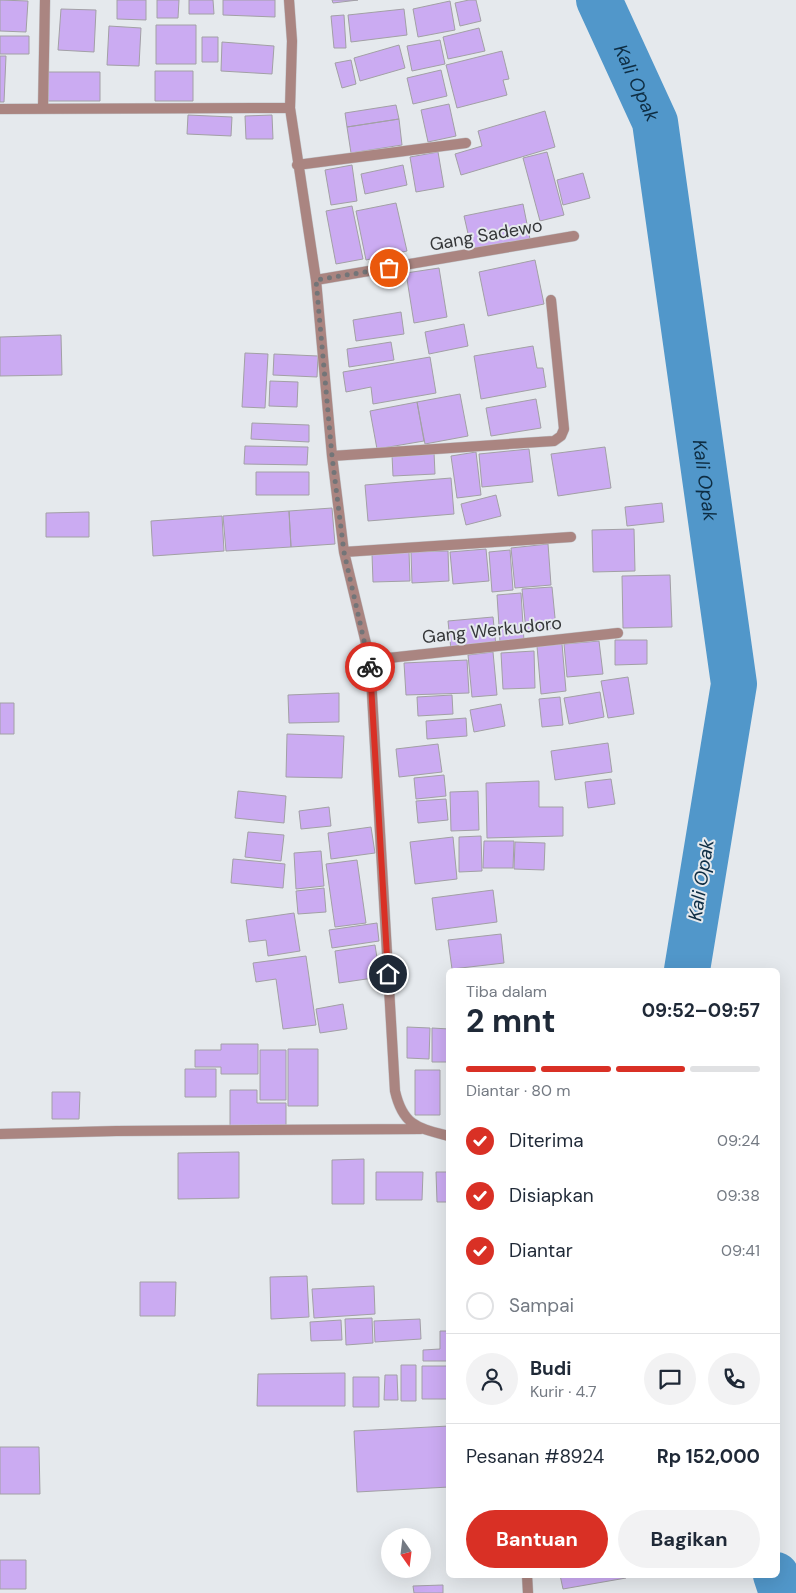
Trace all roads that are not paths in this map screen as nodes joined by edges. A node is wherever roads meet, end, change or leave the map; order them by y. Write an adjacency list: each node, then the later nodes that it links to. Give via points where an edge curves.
1 (45, 0): 5 (street)
2 (289, 0): 3 (street, via 292,41)
3 (290, 108): 5 (street); 7 (street)
4 (0, 109): 5 (street)
5 (42, 109)
6 (466, 143): 7 (street)
7 (297, 165): 9 (street)
8 (574, 236): 9 (street, Gang Sadewo)
9 (316, 280): 11 (street)
10 (551, 300): 11 (street, via 564,429 554,441)
11 (332, 456): 13 (street)
12 (570, 537): 13 (street)
13 (344, 552): 15 (street)
14 (618, 633): 15 (street, Gang Werkudoro)
15 (370, 660): 16 (street, via 394,1091 398,1107)
16 (421, 1129): 17 (street, via 126,1130); 18 (street)
17 (0, 1134)
18 (446, 1135)
19 (527, 1578): 20 (street)
20 (528, 1593)

